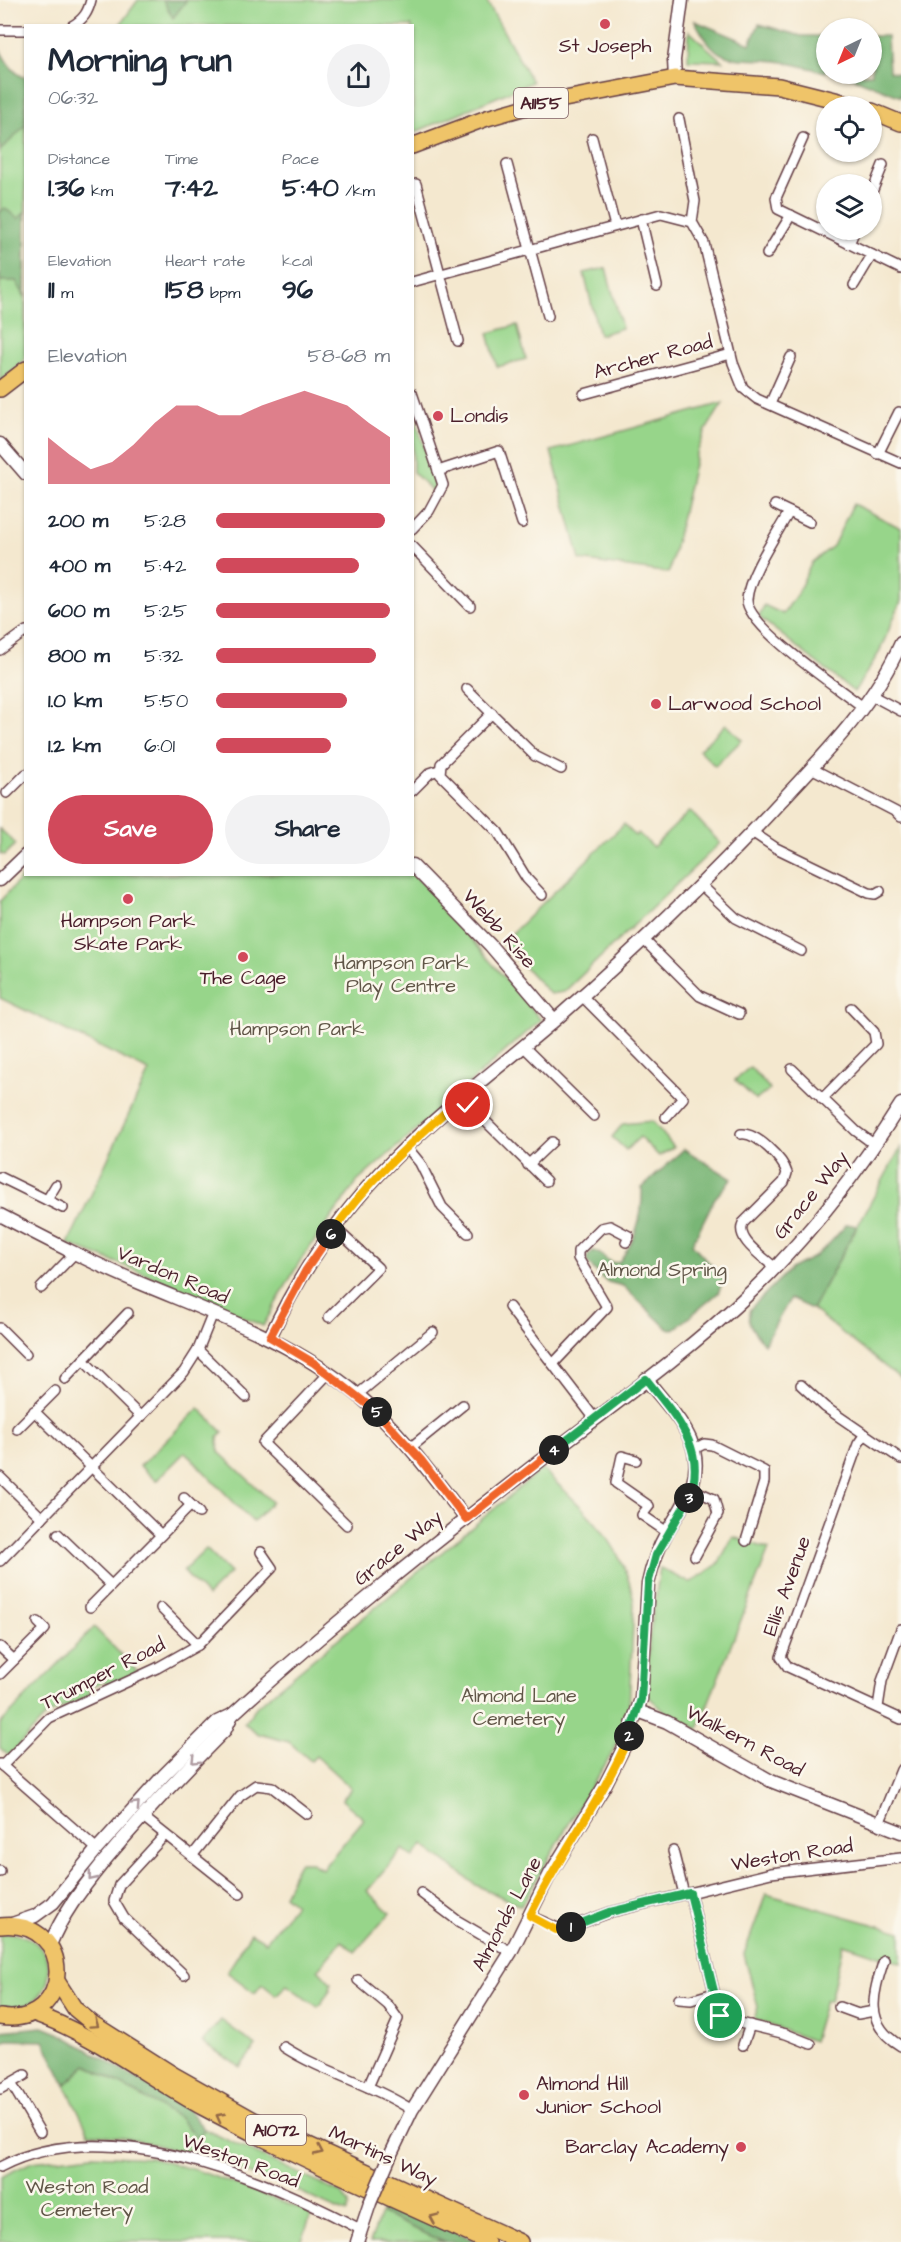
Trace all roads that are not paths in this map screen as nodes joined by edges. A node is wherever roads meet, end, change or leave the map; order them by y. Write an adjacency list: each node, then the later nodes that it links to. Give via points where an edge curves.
1 (92, 0): 3 (street, via 89,10)
2 (682, 0): 6 (street)
3 (76, 24)
4 (0, 30): 5 (street)
5 (24, 30)
6 (675, 78): 7 (main road, A1155, via 779,86); 13 (main road, A1155, via 533,105)
7 (819, 96)
8 (882, 115): 10 (main road)
9 (679, 119): 20 (street, Archer Road, via 695,201)
10 (901, 123)
11 (592, 138): 21 (street)
12 (803, 138): 18 (street, via 776,198 778,209)
13 (414, 145)
14 (507, 164): 24 (street)
15 (883, 165): 16 (street)
16 (879, 174)
17 (416, 184): 28 (street)
18 (791, 215): 23 (street); 25 (street)
19 (640, 219): 20 (street, via 661,214); 21 (street); 31 (street)
20 (692, 222): 34 (street, Archer Road, via 704,243)
21 (615, 226): 24 (street)
22 (851, 240): 23 (street)
23 (849, 244): 26 (street)
24 (530, 250): 28 (street); 32 (street)
25 (767, 254)
26 (872, 255): 27 (street); 30 (street)
27 (901, 269)
28 (441, 275): 29 (street); 33 (street)
29 (414, 282)
30 (854, 285)
31 (657, 286)
32 (548, 316)
33 (458, 341)
34 (731, 354): 38 (street, Archer Road); 40 (street, Archer Road, via 743,388)
35 (791, 357): 40 (street)
36 (24, 371): 37 (main road)
37 (0, 390)
38 (584, 394)
39 (414, 399): 45 (street)
40 (770, 404): 43 (street, Archer Road)
41 (899, 412): 43 (street)
42 (0, 444): 46 (street)
43 (878, 454): 44 (street, Archer Road)
44 (901, 463)
45 (438, 471): 50 (street, via 499,451); 51 (street, via 443,485 429,511)
46 (24, 472)
47 (775, 505): 48 (street)
48 (789, 512): 49 (street); 59 (street, via 754,578 748,610 788,650)
49 (810, 522)
50 (522, 523)
51 (414, 527)
52 (414, 548): 53 (street)
53 (470, 606)
54 (24, 632): 56 (street)
55 (901, 643): 58 (street)
56 (0, 650)
57 (467, 689): 61 (street)
58 (871, 695): 59 (street); 60 (street)
59 (863, 707): 62 (street)
60 (901, 711)
61 (492, 713): 63 (street, via 539,759); 64 (street)
62 (811, 768): 68 (street); 69 (street)
63 (561, 769)
64 (439, 770): 66 (street, via 430,773); 75 (street, via 498,832 527,879)
65 (24, 776): 67 (street)
66 (414, 789)
67 (7, 793)
68 (901, 817)
69 (752, 832): 73 (street); 74 (street, via 776,848 869,893)
70 (24, 857): 72 (street)
71 (414, 868): 81 (street, Webb Rise, via 490,945)
72 (0, 880)
73 (700, 884): 76 (street); 77 (street, via 736,918)
74 (880, 891)
75 (542, 895)
76 (644, 940): 78 (street); 80 (street, via 700,996)
77 (801, 951)
78 (582, 996): 81 (street); 88 (street, via 683,1098)
79 (851, 1008): 85 (street, via 874,1032 876,1044)
80 (739, 1014)
81 (554, 1020): 82 (street)
82 (524, 1046): 84 (street); 87 (street)
83 (792, 1069): 85 (street, Grace Way)
84 (461, 1098): 92 (street); 93 (street)
85 (822, 1099): 91 (street, Grace Way)
86 (901, 1104): 91 (street, Grace Way)
87 (594, 1116)
88 (666, 1117)
89 (741, 1134): 104 (street, Grace Way, via 755,1137 787,1173 784,1182 741,1229 744,1238)
90 (552, 1142): 93 (street)
91 (875, 1145): 104 (street, Grace Way, via 826,1211)
92 (406, 1146): 100 (street, via 366,1187); 101 (street, via 420,1163 442,1207)
93 (528, 1165): 95 (street)
94 (0, 1177): 97 (street)
95 (546, 1181)
96 (56, 1185): 97 (street)
97 (47, 1200): 98 (street)
98 (63, 1208)
99 (0, 1215): 103 (street, Vardon Road)
100 (335, 1228): 109 (street, via 378,1268); 112 (street, via 306,1270)
101 (468, 1233)
102 (629, 1235): 116 (street, via 610,1226 601,1228 578,1251 607,1307)
103 (74, 1254): 105 (street); 108 (street, Vardon Road)
104 (775, 1268): 119 (street, Grace Way, via 714,1325)
105 (41, 1288)
106 (509, 1307): 116 (street)
107 (128, 1313): 115 (street)
108 (213, 1313): 112 (street, Vardon Road); 113 (street)
109 (329, 1317)
110 (0, 1328): 114 (street)
111 (433, 1332): 122 (street)
112 (270, 1337): 117 (street, Vardon Road)
113 (198, 1350): 123 (street); 126 (street, via 184,1372)
114 (26, 1354)
115 (83, 1360): 118 (street); 126 (street)
116 (553, 1364): 127 (street)
117 (329, 1373): 122 (street, Vardon Road); 140 (street, via 263,1443)
118 (65, 1379)
119 (646, 1379): 127 (street, Grace Way); 131 (street, Almonds Lane, via 685,1430)
120 (801, 1385): 129 (street)
121 (55, 1391): 125 (street)
122 (357, 1395): 130 (street, Vardon Road)
123 (246, 1397)
124 (463, 1405): 130 (street)
125 (34, 1411): 128 (street); 134 (street)
126 (141, 1417): 134 (street)
127 (595, 1419): 139 (street, Grace Way)
128 (17, 1429)
129 (865, 1434): 132 (street); 157 (street, Ellis Avenue, via 858,1444 782,1657 788,1667)
130 (410, 1448): 139 (street, Vardon Road)
131 (694, 1449): 136 (street, Almonds Lane, via 696,1472); 144 (street, via 711,1445 764,1471)
132 (901, 1459)
133 (636, 1460): 141 (street, via 622,1456 616,1483 648,1506 642,1515)
134 (92, 1467): 138 (street); 143 (street)
135 (0, 1478): 138 (street)
136 (692, 1490): 141 (street, Almonds Lane); 146 (street, via 714,1499 718,1514)
137 (199, 1513): 143 (street, via 187,1502)
138 (42, 1518): 147 (street)
139 (466, 1519): 159 (street, Grace Way, via 316,1639)
140 (347, 1525)
141 (668, 1532): 158 (street, Almonds Lane, via 648,1584)
142 (58, 1534): 148 (street)
143 (161, 1535): 148 (street)
144 (746, 1541)
145 (261, 1552): 153 (street, Trumper Road, via 272,1568)
146 (695, 1556)
147 (0, 1561)
148 (111, 1586): 149 (street)
149 (90, 1607)
150 (161, 1608): 153 (street, Trumper Road)
151 (38, 1622): 155 (street, via 45,1629)
152 (901, 1629): 157 (street, via 882,1681)
153 (198, 1645): 161 (street, Trumper Road, via 50,1718)
154 (0, 1647): 155 (street)
155 (14, 1660): 156 (street)
156 (0, 1674)
157 (878, 1707): 160 (street, Ellis Avenue)
158 (638, 1711): 165 (street, Walkern Road, via 668,1722 771,1781); 175 (street, Almonds Lane, via 617,1763 550,1874)
159 (232, 1716): 164 (street, Grace Way, one-way to 164, via 225,1730); 168 (street, Grace Way, one-way to 159, via 217,1722)
160 (901, 1719)
161 (1, 1765): 168 (street, Trumper Road)
162 (901, 1770): 165 (street)
163 (307, 1814): 170 (street, via 272,1787 256,1785 240,1796)
164 (142, 1816): 167 (street); 177 (street, Grace Way, one-way to 177, via 63,1915)
165 (879, 1824): 166 (street, Walkern Road)
166 (901, 1832)
167 (165, 1835): 170 (street); 180 (street, via 119,1885 114,1901 124,1918)
168 (97, 1849): 176 (street, Grace Way, via 45,1911)
169 (673, 1851): 173 (street)
170 (192, 1856): 174 (street)
171 (901, 1858): 173 (street, Weston Road, via 780,1871)
172 (421, 1893): 178 (street, via 458,1921)
173 (687, 1893): 175 (street, Weston Road, via 610,1912 562,1930); 183 (street)
174 (240, 1894)
175 (530, 1916): 178 (street, Almonds Lane)
176 (6, 1925): 177 (main road, via 33,1930)
177 (50, 1945): 182 (main road, Martins Way / A1072, via 58,1968)
178 (511, 1952): 198 (street, Almonds Lane)
179 (884, 1960): 186 (street, via 873,1992)
180 (184, 1975)
181 (357, 1980): 196 (street, via 388,2005 398,2019)
182 (57, 1981): 187 (main road, via 44,2005); 204 (main road, Martins Way / A1072, one-way to 204, via 75,2009 92,2023 254,2120)
183 (714, 1993): 184 (street, via 691,2000); 189 (street, via 718,2013 725,2019)
184 (679, 1999)
185 (839, 2007): 186 (street, via 854,2013)
186 (874, 2012): 192 (street, via 884,2032)
187 (33, 2013): 188 (main road, A1072, via 22,2018); 203 (main road, A1072, one-way to 187, via 249,2132 168,2089 63,2024)
188 (0, 2018)
189 (750, 2025): 190 (street); 191 (street)
190 (811, 2044)
191 (743, 2045)
192 (901, 2046)
193 (284, 2047): 196 (street)
194 (25, 2075): 195 (street)
195 (11, 2083): 197 (street); 199 (street)
196 (368, 2087): 198 (street)
197 (0, 2089)
198 (412, 2110): 201 (street, Almonds Lane, bridge)
199 (40, 2132)
200 (0, 2167): 201 (street, Weston Road, via 43,2151 91,2145 164,2153 249,2180)
201 (360, 2229): 202 (street, Almonds Lane)
202 (357, 2242)
203 (487, 2242)
204 (520, 2242)

